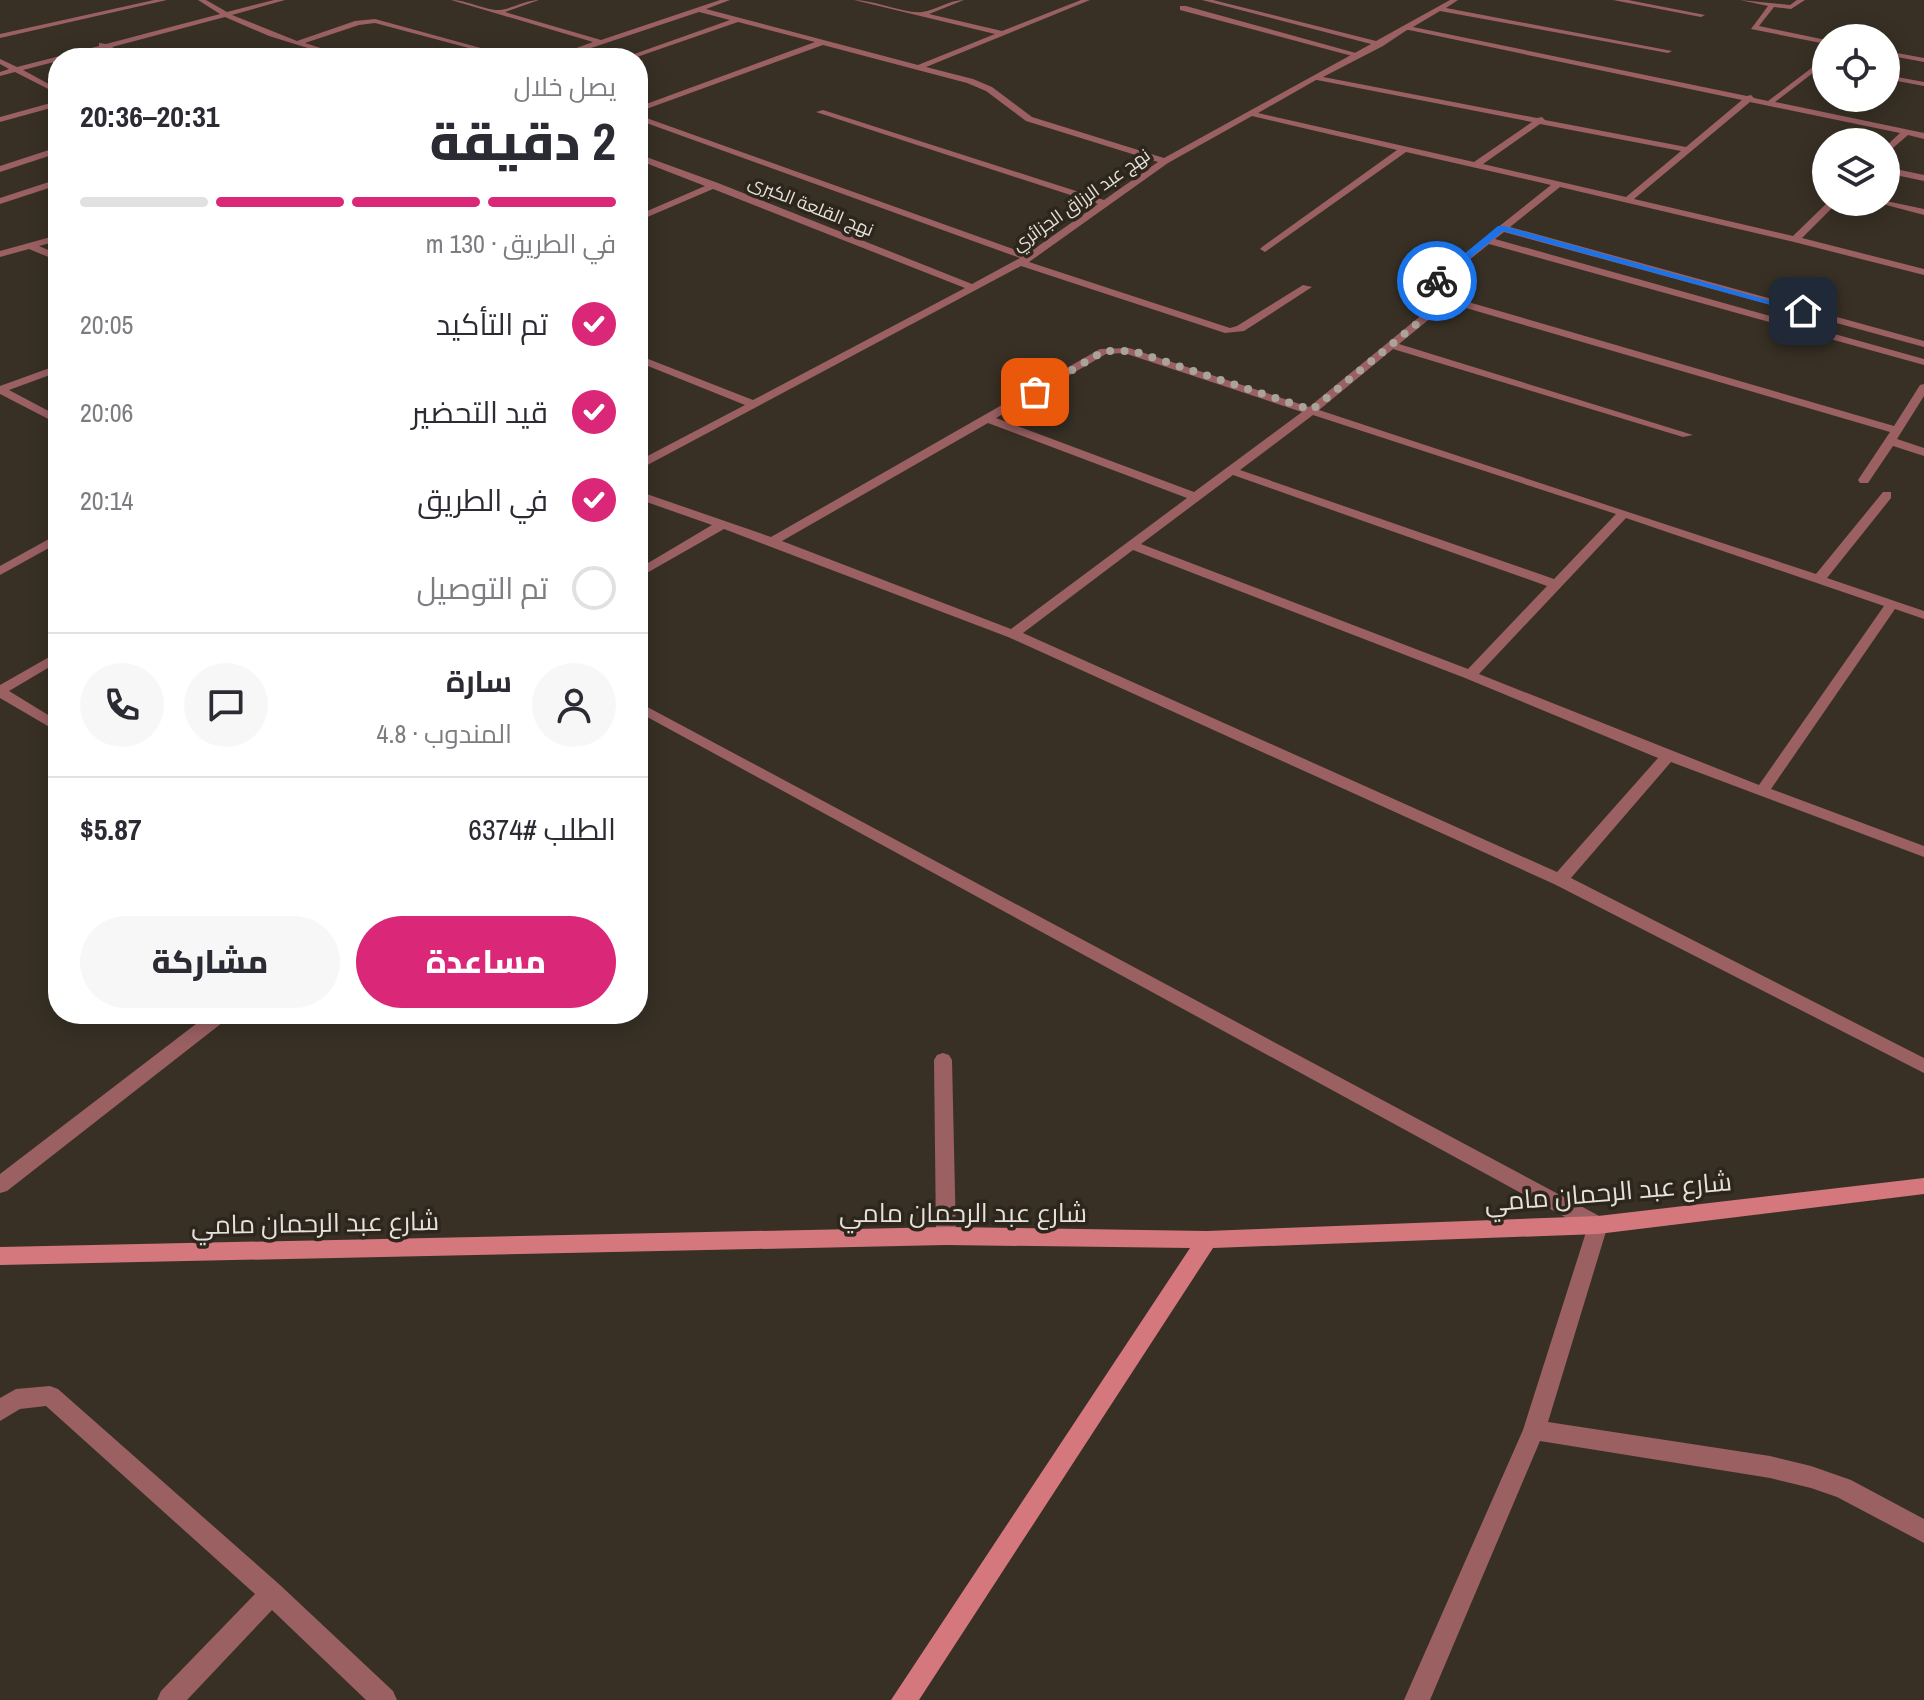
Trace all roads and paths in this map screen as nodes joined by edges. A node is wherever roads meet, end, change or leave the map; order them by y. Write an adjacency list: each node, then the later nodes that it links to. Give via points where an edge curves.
1 (164, 0): 27 (street)
2 (201, 0): 21 (street)
3 (282, 0): 21 (street)
4 (454, 0): 20 (street)
5 (536, 0): 20 (street)
6 (710, 0): 15 (street)
7 (857, 0): 22 (street)
8 (961, 0): 22 (street)
9 (1087, 0): 26 (street)
10 (1205, 0): 32 (street)
11 (1452, 0): 18 (street, نهج عبد الرزاق الجزائري)
12 (1616, 0): 23 (street)
13 (1743, 0): 16 (street)
14 (1802, 0): 16 (street, via 1791,7)
15 (723, 1): 19 (street)
16 (1772, 5): 28 (street, via 1754,27)
17 (1183, 8): 41 (street)
18 (1439, 9): 25 (street, نهج عبد الرزاق الجزائري); 40 (street)
19 (700, 10): 24 (street); 29 (street)
20 (497, 12): 29 (street)
21 (223, 15): 31 (street); 33 (street)
22 (921, 15): 26 (street)
23 (1701, 15)
24 (737, 20): 30 (street); 39 (street)
25 (1409, 28): 32 (street, نهج عبد الرزاق الجزائري); 54 (street)
26 (1004, 34): 46 (street)
27 (0, 36)
28 (1812, 39)
29 (601, 42): 38 (street)
30 (823, 42): 46 (street); 57 (street)
31 (297, 43): 36 (street); 37 (street, via 375,21)
32 (1380, 44): 41 (street, نهج عبد الرزاق الجزائري)
33 (102, 45): 34 (street); 35 (street)
34 (91, 48)
35 (109, 48)
36 (314, 48)
37 (476, 48)
38 (585, 48)
39 (648, 51)
40 (1668, 51)
41 (1359, 55): 50 (street, نهج عبد الرزاق الجزائري)
42 (1900, 56): 44 (street)
43 (48, 60): 47 (street)
44 (1924, 60)
45 (0, 61): 47 (street)
46 (920, 67): 70 (street, via 980,84 1029,119)
47 (16, 69): 49 (street); 53 (street)
48 (1812, 72): 55 (street)
49 (0, 74)
50 (1317, 78): 59 (street, نهج عبد الرزاق الجزائري); 60 (street)
51 (1900, 80): 52 (street)
52 (1924, 84)
53 (48, 87)
54 (1751, 97): 55 (street); 67 (street)
55 (1771, 102): 63 (street)
56 (48, 106): 61 (street)
57 (648, 106)
58 (820, 112): 80 (street)
59 (1249, 113): 66 (street); 70 (street, نهج عبد الرزاق الجزائري)
60 (1542, 119): 67 (street); 71 (street)
61 (0, 120)
62 (648, 121): 93 (street)
63 (1906, 132): 64 (street); 65 (street)
64 (1924, 136)
65 (1900, 138)
66 (1404, 149): 71 (street); 90 (street)
67 (1687, 150): 78 (street)
68 (48, 153): 72 (street)
69 (648, 161): 76 (street, نهج القلعة الكبرى)
70 (1165, 161): 80 (street, نهج عبد الرزاق الجزائري)
71 (1475, 166): 77 (street)
72 (0, 169)
73 (1900, 173): 74 (street)
74 (1924, 178)
75 (48, 185): 79 (street)
76 (715, 185): 83 (street); 95 (street, نهج القلعة الكبرى)
77 (1557, 185): 78 (street); 85 (street)
78 (1628, 200): 86 (street)
79 (0, 201)
80 (1103, 203): 93 (street, نهج عبد الرزاق الجزائري)
81 (1900, 207): 82 (street)
82 (1924, 212)
83 (648, 214)
84 (1819, 216): 86 (street)
85 (1501, 228): 87 (street); 98 (street)
86 (1795, 239): 94 (street)
87 (1487, 240): 97 (street, via 1428,288); 101 (street)
88 (48, 241): 89 (street)
89 (32, 247): 91 (street); 92 (street)
90 (1265, 249)
91 (0, 254)
92 (48, 254)
93 (1024, 260): 95 (street, نهج عبد الرزاق الجزائري); 96 (street, via 1229,331)
94 (1924, 272)
95 (972, 287): 105 (street, نهج عبد الرزاق الجزائري)
96 (1307, 287)
97 (1447, 299): 99 (street); 110 (street)
98 (1924, 344)
99 (1391, 345): 106 (street); 109 (street)
100 (648, 362): 105 (street)
101 (1924, 362)
102 (48, 372): 104 (street)
103 (1924, 387): 110 (street)
104 (0, 390): 107 (street)
105 (751, 403): 112 (street, نهج عبد الرزاق الجزائري)
106 (1312, 410): 108 (street, via 1133,351 1116,350 1104,351); 113 (street); 118 (street)
107 (48, 416)
108 (988, 419): 116 (street); 120 (street)
109 (1687, 435)
110 (1894, 436): 111 (street); 114 (street)
111 (1924, 452)
112 (648, 460)
113 (1230, 470): 116 (street); 126 (street)
114 (1864, 480)
115 (1887, 495): 125 (street)
116 (1196, 497): 122 (street)
117 (648, 499): 119 (street)
118 (1624, 513): 125 (street); 126 (street)
119 (722, 525): 120 (street); 123 (street)
120 (772, 542): 129 (street)
121 (48, 544): 124 (street)
122 (1133, 546): 129 (street); 131 (street)
123 (648, 568)
124 (0, 571)
125 (1818, 580): 127 (street)
126 (1554, 584): 131 (street)
127 (1891, 605): 128 (street); 136 (street)
128 (1924, 615)
129 (1013, 634): 138 (street)
130 (48, 662): 132 (street)
131 (1470, 675): 135 (street)
132 (0, 692): 134 (street)
133 (648, 711): 144 (street)
134 (48, 721)
135 (1668, 756): 136 (street); 138 (street)
136 (1763, 790): 137 (street)
137 (1924, 852)
138 (1560, 880): 141 (street)
139 (208, 1024): 142 (street)
140 (943, 1060): 145 (street)
141 (1924, 1066)
142 (0, 1185)
143 (1924, 1186): 144 (street, شارع عبد الرحمان مامي)
144 (1598, 1225): 146 (street, شارع عبد الرحمان مامي); 149 (street)
145 (946, 1236): 146 (street, شارع عبد الرحمان مامي); 147 (street, شارع عبد الرحمان مامي)
146 (1207, 1240): 154 (street)
147 (0, 1256)
148 (0, 1411): 151 (street, via 16,1399 50,1396)
149 (1534, 1430): 150 (street, via 1811,1477 1843,1488); 155 (street)
150 (1924, 1532)
151 (272, 1593): 152 (street); 153 (street)
152 (170, 1700)
153 (384, 1700)
154 (904, 1700)
155 (1417, 1700)

